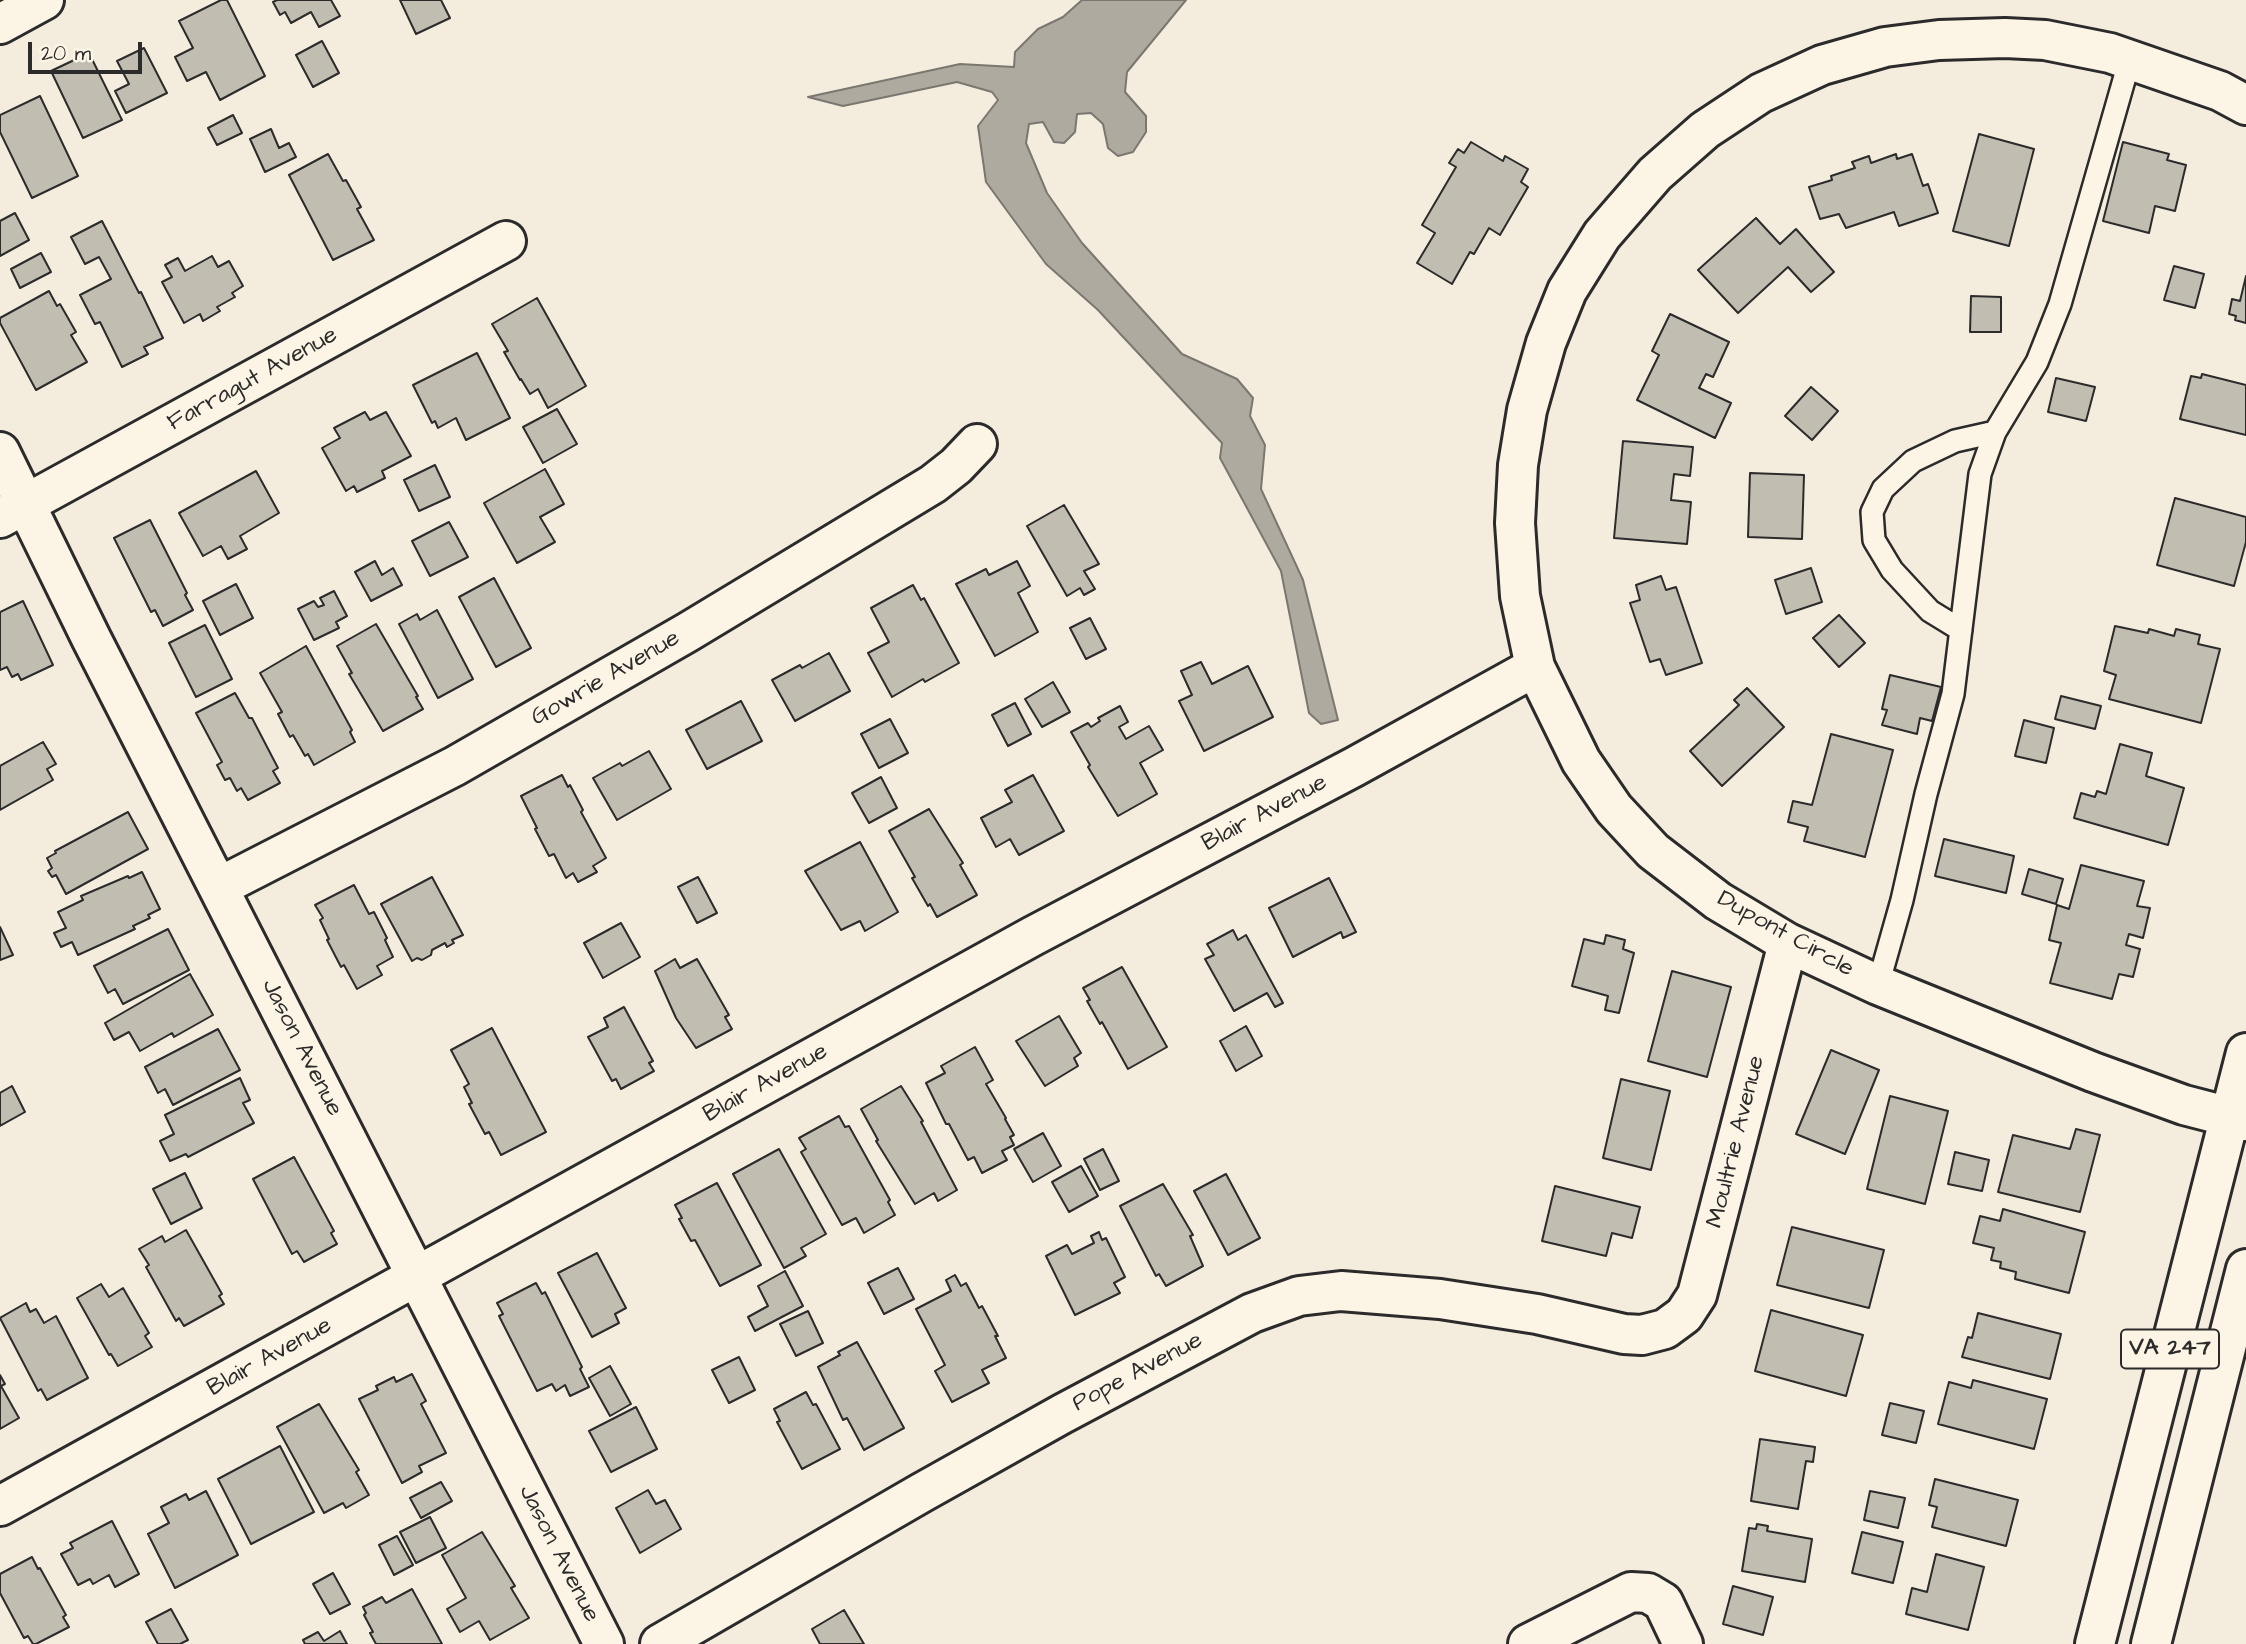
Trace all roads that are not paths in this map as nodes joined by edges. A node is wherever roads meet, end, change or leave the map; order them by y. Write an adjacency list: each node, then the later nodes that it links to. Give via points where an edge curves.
1 (44, 0): 2 (street)
2 (0, 24)
3 (2130, 59): 4 (street, Dupont Circle); 6 (lane, via 2060,304 2037,362); 11 (street, Dupont Circle, via 2045,40 2005,38 1885,47 1822,65 1761,93 1705,130 1655,174 1602,234 1567,291 1527,410 1515,523 1520,596)
4 (2246, 105)
5 (506, 241): 9 (street, Farragut Avenue)
6 (1995, 432): 10 (lane, via 1980,474); 10 (lane, via 1955,441 1913,461 1883,489 1872,512 1874,540 1892,570 1930,611)
7 (977, 444): 12 (street, Gowrie Avenue, via 933,484 688,632 455,766)
8 (0, 452): 9 (street, Jason Avenue)
9 (13, 511): 12 (street, Jason Avenue, via 91,638)
10 (1961, 630): 14 (lane, via 1953,694)
11 (1535, 667): 13 (street, Dupont Circle, via 1581,761 1614,809 1653,852 1718,901); 18 (street, Blair Avenue, via 1033,936)
12 (219, 887): 18 (street, Jason Avenue)
13 (1788, 943): 14 (street, Dupont Circle); 19 (street, Moultrie Avenue, via 1698,1295 1684,1315)
14 (1878, 985): 16 (street, Dupont Circle, via 2093,1072 2183,1105)
15 (2246, 1054): 16 (street, VA 247)
16 (2238, 1119): 25 (street, VA 247)
17 (2246, 1269): 26 (street, VA 247)
18 (418, 1277): 20 (street, Blair Avenue); 21 (street, Jason Avenue)
19 (1665, 1329): 22 (street, Pope Avenue, via 1624,1334 1440,1299 1341,1291 1299,1296 1252,1313 1062,1414)
20 (0, 1506)
21 (604, 1644)
22 (660, 1644)
23 (1528, 1644): 24 (street, via 1631,1592 1648,1593 1663,1602)
24 (1683, 1644)
25 (2095, 1644)
26 (2151, 1644)

